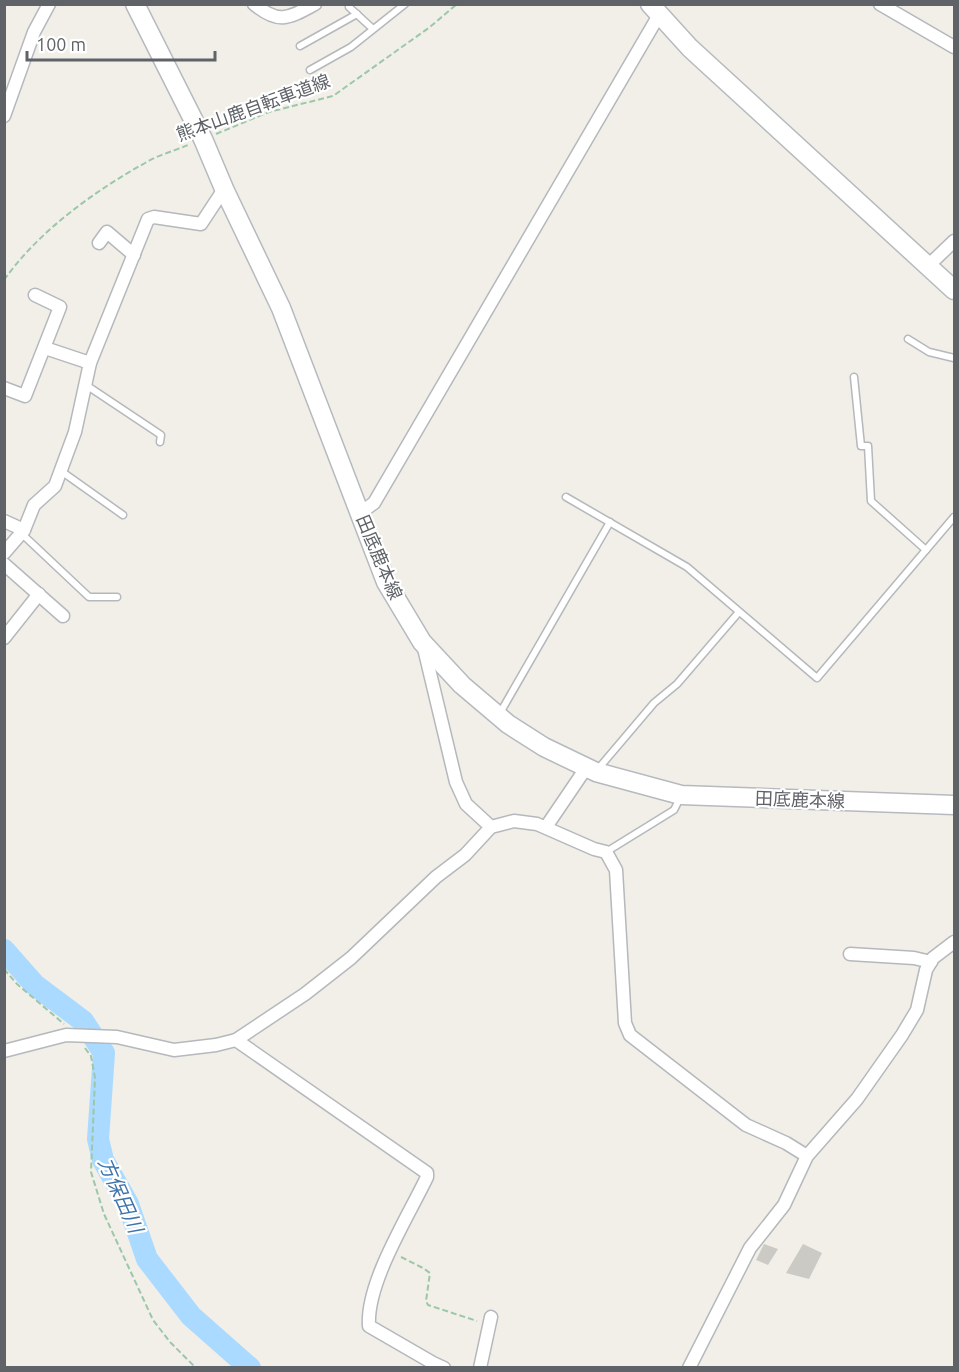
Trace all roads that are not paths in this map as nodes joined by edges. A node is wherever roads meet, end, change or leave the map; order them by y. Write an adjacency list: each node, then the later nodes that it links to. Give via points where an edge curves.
1 (49, 4): 14 (street, via 34,32)
2 (135, 4): 15 (main road, 田底鹿本線)
3 (254, 4): 4 (street, via 266,14 282,19)
4 (315, 4)
5 (405, 4): 10 (lane)
6 (880, 4): 12 (street)
7 (349, 5): 9 (lane)
8 (655, 10): 19 (main road, via 690,48); 32 (street, via 374,503)
9 (357, 15): 10 (lane); 11 (lane)
10 (373, 30): 13 (lane, via 351,48)
11 (300, 46)
12 (954, 47)
13 (310, 70)
14 (4, 116)
15 (224, 189): 18 (street, via 201,224 148,219); 32 (main road, 田底鹿本線, via 281,308)
16 (954, 241): 19 (street)
17 (99, 243): 18 (street, via 107,232)
18 (134, 255): 25 (street)
19 (928, 266): 20 (main road)
20 (954, 290)
21 (35, 295): 23 (street, via 60,307)
22 (908, 339): 24 (lane, via 929,352)
23 (45, 348): 25 (street); 28 (street, via 25,396)
24 (954, 358)
25 (90, 363): 27 (street)
26 (854, 376): 38 (lane, via 861,446 868,446 871,501)
27 (86, 385): 29 (lane, via 161,435); 30 (street)
28 (4, 388)
29 (160, 442)
30 (61, 471): 33 (lane); 37 (street, via 55,486 34,505)
31 (566, 497): 36 (lane)
32 (360, 513): 46 (main road, 田底鹿本線, via 386,582)
33 (123, 514)
34 (954, 517): 38 (lane)
35 (4, 521): 37 (street)
36 (610, 522): 43 (lane, via 687,567); 47 (lane)
37 (22, 531): 39 (street); 42 (lane, via 89,597)
38 (926, 550): 43 (lane, via 817,678)
39 (4, 552)
40 (4, 564): 41 (street)
41 (39, 594): 44 (street); 45 (street)
42 (117, 597)
43 (739, 612): 48 (lane, via 677,684)
44 (63, 616)
45 (4, 638)
46 (422, 642): 47 (main road, 田底鹿本線); 51 (street, via 456,782 466,804)
47 (498, 716): 48 (main road, 田底鹿本線, via 544,747)
48 (591, 770): 49 (main road, 田底鹿本線); 52 (street)
49 (681, 795): 50 (main road, 田底鹿本線); 53 (lane, via 674,810)
50 (954, 805)
51 (491, 827): 52 (street, via 514,821); 57 (street, via 351,958)
52 (546, 827): 53 (street)
53 (606, 852): 59 (street, via 616,870 625,1023 630,1035 746,1125)
54 (954, 942): 56 (street)
55 (850, 954): 56 (street)
56 (931, 962): 59 (street, via 916,1010 902,1035 857,1099)
57 (236, 1040): 58 (street, via 174,1050 117,1037 66,1035); 61 (street, via 427,1173 375,1289 369,1326)
58 (4, 1051)
59 (807, 1156): 63 (street, via 784,1205 750,1248)
60 (490, 1321): 62 (street)
61 (444, 1368)
62 (480, 1368)
63 (689, 1368)

